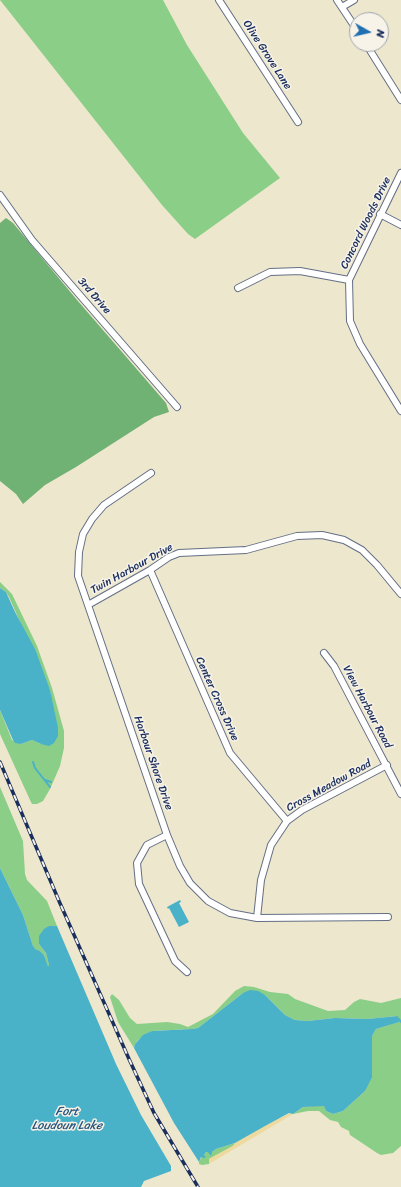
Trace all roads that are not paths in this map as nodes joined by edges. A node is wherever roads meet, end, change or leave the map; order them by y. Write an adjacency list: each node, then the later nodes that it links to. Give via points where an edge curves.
1 (219, 0): 8 (street, Olive Grove Lane)
2 (337, 0): 4 (street)
3 (354, 0): 4 (street)
4 (342, 7): 5 (street)
5 (349, 18)
6 (371, 52): 7 (street)
7 (401, 100)
8 (298, 122)
9 (401, 174): 11 (street, Concord Woods Drive)
10 (0, 195): 15 (street, 3rd Drive, via 32,240)
11 (380, 214): 12 (street); 13 (street, Concord Woods Drive)
12 (401, 226)
13 (350, 280): 14 (street, via 300,271 270,272); 16 (street, Concord Woods Drive, via 350,321 360,344)
14 (238, 288)
15 (177, 407)
16 (401, 411)
17 (151, 473): 20 (street, Harbour Shore Drive, via 104,505 84,534 79,552 78,576)
18 (150, 570): 19 (street, Twin Harbour Drive, via 179,553 246,550 297,536 322,535 344,540 362,550); 20 (street, Twin Harbour Drive); 24 (street, Center Cross Drive, via 230,753)
19 (401, 594)
20 (88, 605): 25 (street, Harbour Shore Drive)
21 (324, 653): 22 (street, View Harbour Road, via 334,666)
22 (387, 765): 23 (street, View Harbour Road); 24 (street, Cross Meadow Road, via 302,810)
23 (401, 794)
24 (287, 821): 27 (street, Cross Meadow Road, via 271,845 261,880)
25 (167, 835): 27 (street, Harbour Shore Drive, via 190,883 208,901 230,913); 28 (street, via 147,845 137,863 139,884 175,961)
26 (388, 917): 27 (street, Harbour Shore Drive)
27 (257, 918)
28 (187, 972)

